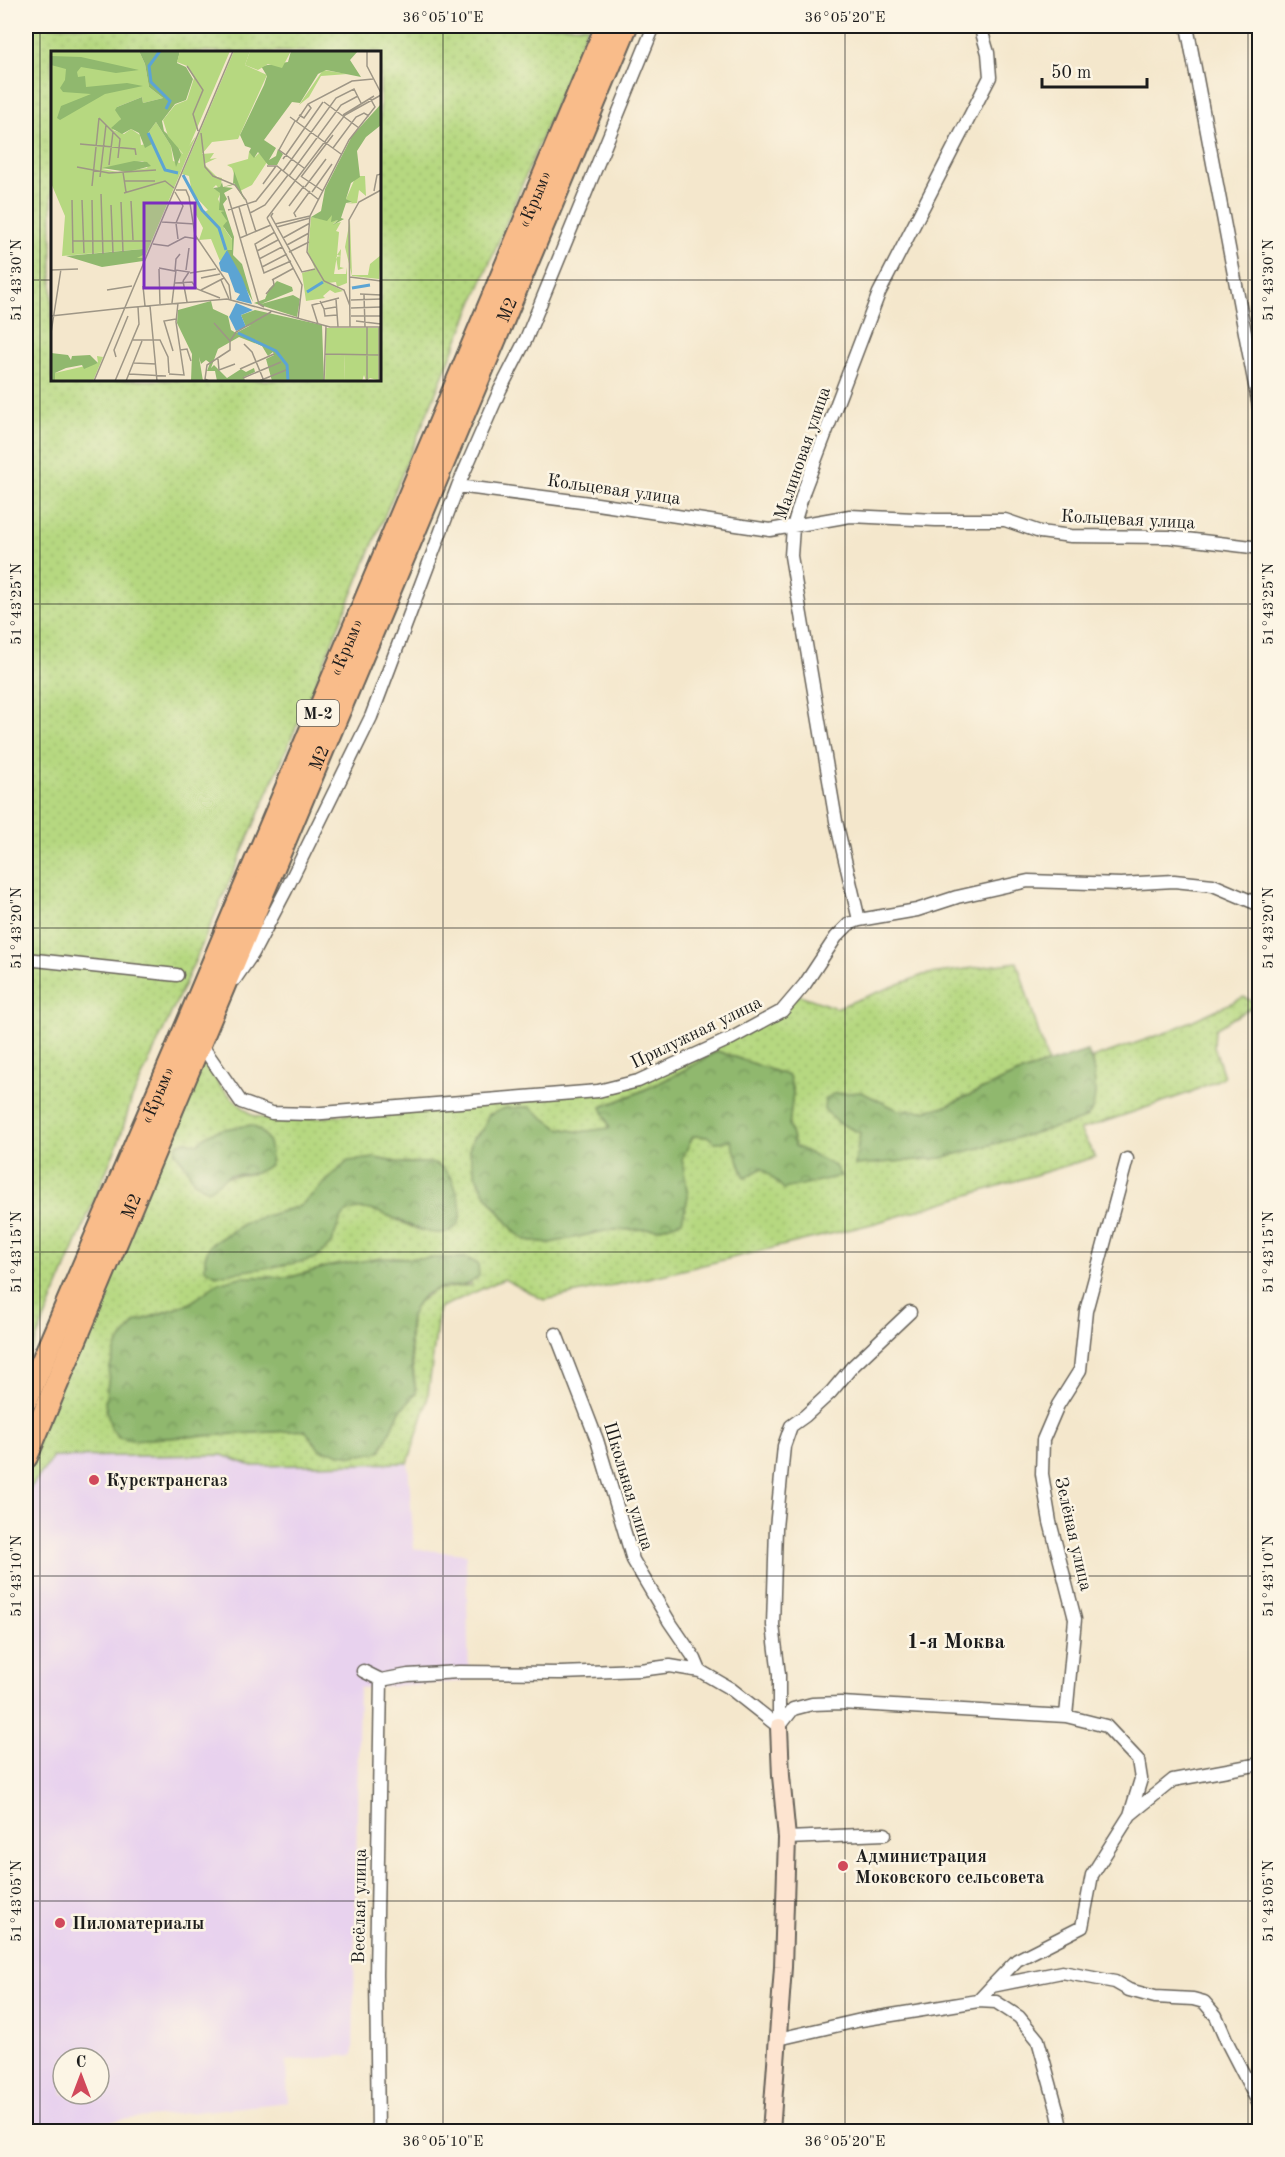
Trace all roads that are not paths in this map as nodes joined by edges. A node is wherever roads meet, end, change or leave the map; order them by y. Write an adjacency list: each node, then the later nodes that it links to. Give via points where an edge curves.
1 (608, 26): 19 (highway, «Крым» / М-2)
2 (626, 26): 14 (highway, М2)
3 (654, 26): 7 (street, via 526,339)
4 (980, 26): 8 (street, Малиновая улица, via 990,77 879,293)
5 (1187, 26): 6 (street)
6 (1260, 412)
7 (458, 486): 8 (street, Кольцевая улица, via 770,530); 14 (street, via 371,717 253,953 228,990)
8 (793, 527): 9 (street, Кольцевая улица, via 850,516 1005,520 1040,532 1071,536 1169,537); 11 (street, Малиновая улица, via 791,556 837,821)
9 (1260, 548)
10 (1260, 905): 11 (street, Прилужная улица, via 1213,885 1174,881 1028,881 917,910)
11 (859, 920): 15 (street, Прилужная улица, via 836,937 782,1011 638,1082 598,1091 310,1114 272,1113 241,1102)
12 (26, 959): 13 (street)
13 (177, 975)
14 (222, 991): 15 (highway, М2)
15 (200, 1043): 20 (highway, М2)
16 (1127, 1159): 24 (street, Зелёная улица, via 1086,1311 1080,1370 1058,1405 1043,1440 1042,1474 1050,1522 1075,1619)
17 (910, 1312): 25 (street, via 831,1392 790,1426 784,1446 776,1528 773,1625 779,1675)
18 (556, 1334): 22 (street, Школьная улица, via 597,1440 633,1560)
19 (26, 1400)
20 (26, 1457)
21 (363, 1671): 23 (street)
22 (700, 1671): 23 (street, via 670,1666 561,1673 428,1674); 25 (street, via 731,1689)
23 (381, 1680): 34 (street, Весёлая улица, via 375,1975)
24 (1066, 1716): 25 (street, via 841,1702 793,1709); 27 (street, via 1106,1726 1138,1760 1141,1779)
25 (779, 1727): 29 (street)
26 (1260, 1764): 27 (street, via 1173,1780)
27 (1130, 1815): 30 (street, via 1092,1875 1082,1927 1017,1960)
28 (885, 1834): 29 (street)
29 (788, 1838): 32 (street)
30 (992, 1986): 31 (street); 33 (street, via 1062,1972 1115,1982 1155,1997 1204,2002 1216,2016)
31 (978, 2001): 32 (street, via 861,2020); 36 (street, via 996,2002 1012,2012 1038,2040)
32 (778, 2039): 35 (street)
33 (1260, 2106)
34 (378, 2132)
35 (771, 2132)
36 (1062, 2132)

